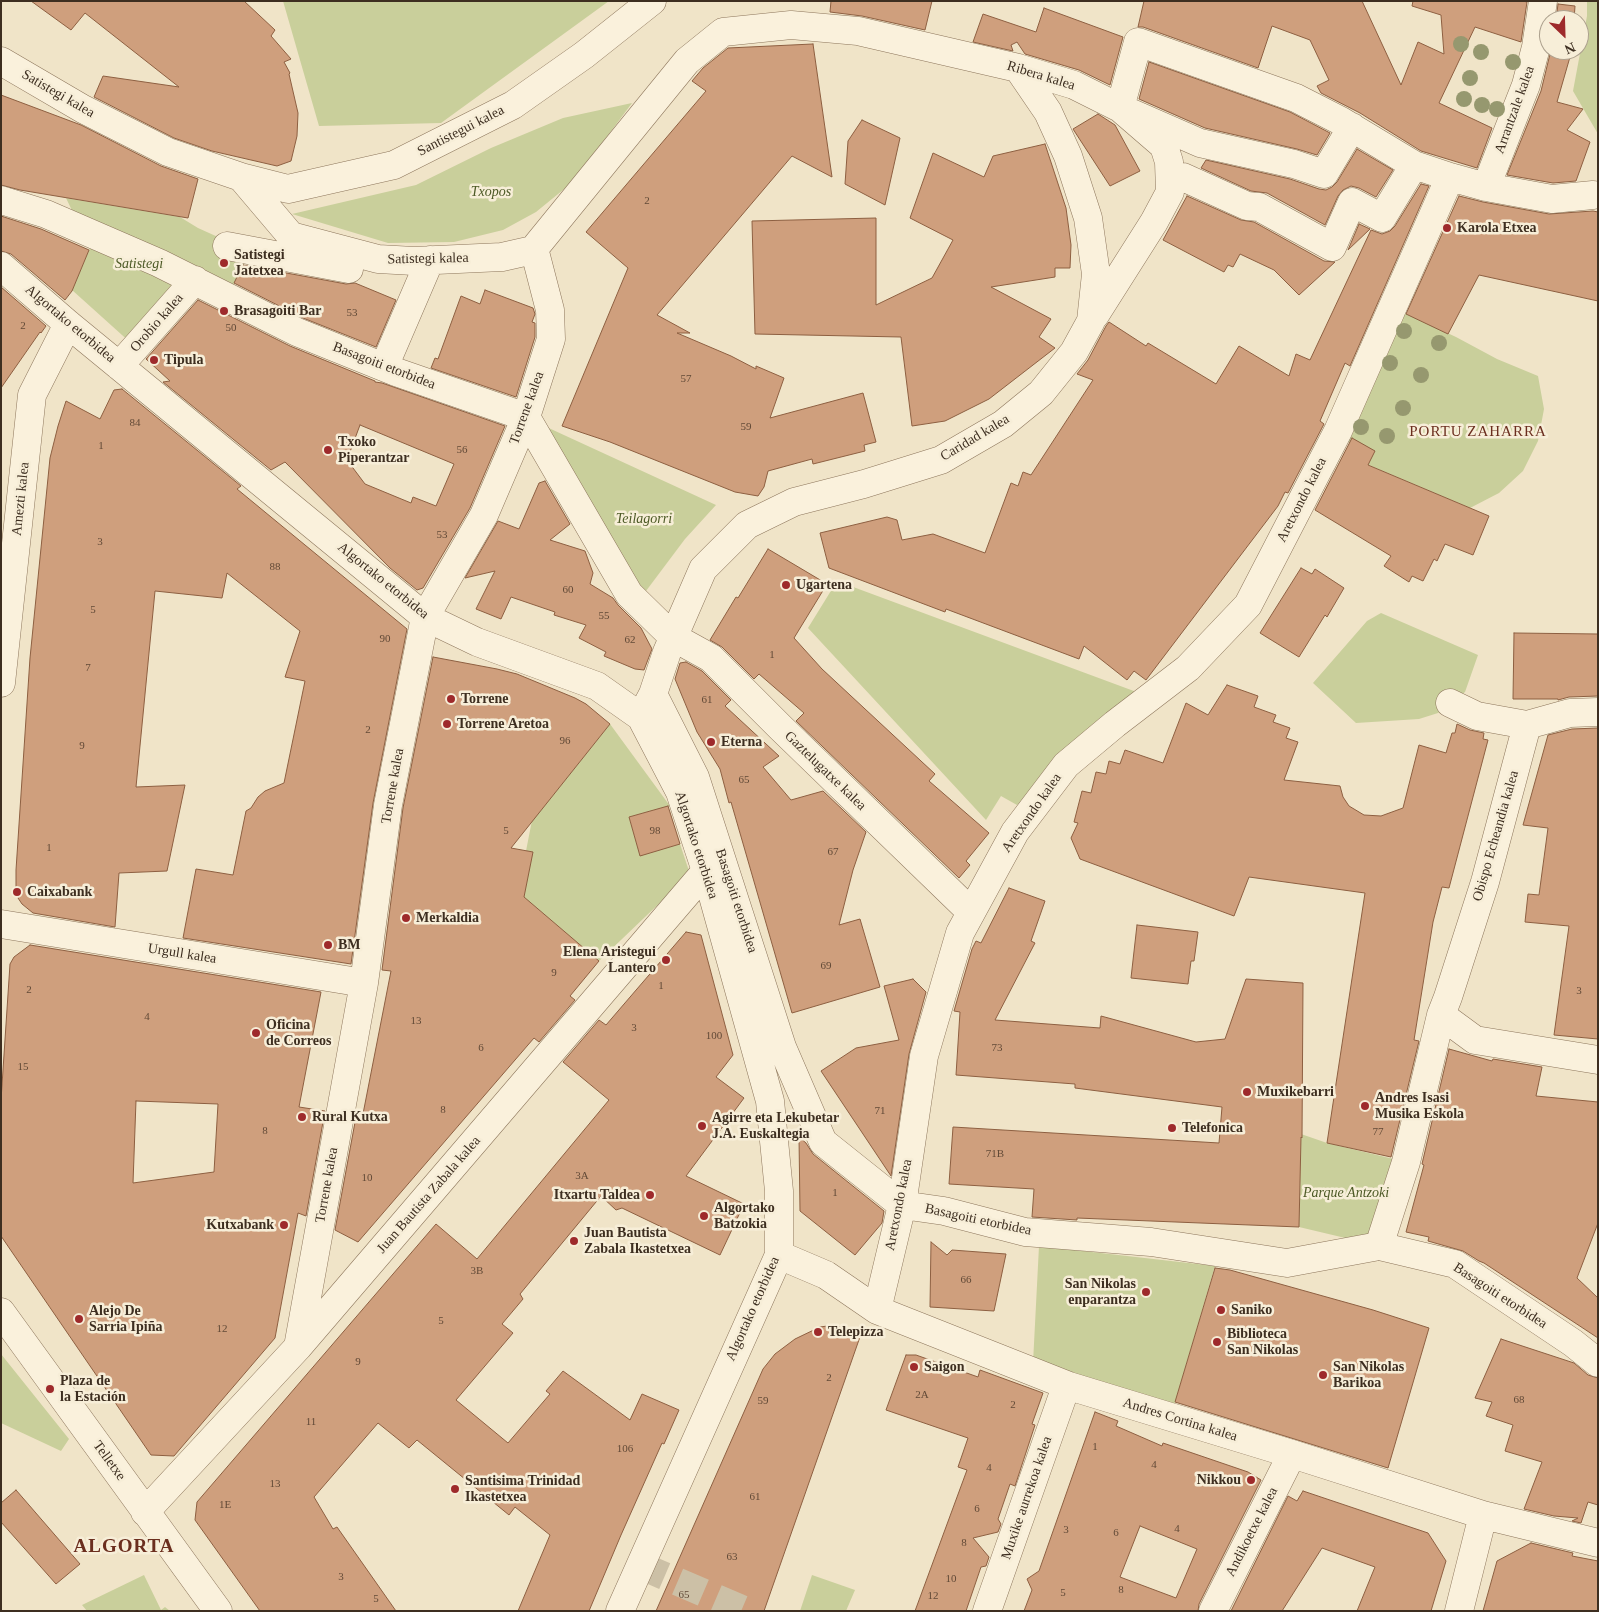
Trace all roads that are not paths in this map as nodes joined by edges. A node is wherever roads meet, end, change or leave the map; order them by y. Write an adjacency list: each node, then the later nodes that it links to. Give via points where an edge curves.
1 (652, 1): 9 (street, Santistegui kalea, via 584,55 513,104 394,165 288,189)
2 (1543, 1): 12 (street, Arrantzale kalea, via 1526,85)
3 (1, 61): 9 (street, Satistegi kalea, via 83,109 168,152)
4 (1018, 68): 5 (street, Ribera kalea, via 1074,85); 16 (street, Ribera kalea, via 858,31 791,25 723,32 687,61); 20 (street, Caridad kalea, via 1048,112 1068,156 1088,218 1096,274)
5 (1120, 108): 6 (street, via 1138,42 1296,98); 7 (street, Ribera kalea); 11 (street, via 1164,146)
6 (1352, 127): 7 (street, Ribera kalea, via 1324,174); 8 (street)
7 (1200, 143): 11 (street, via 1189,170)
8 (1414, 165): 10 (street); 11 (street, via 1382,218 1352,202 1332,247 1259,207)
9 (241, 177): 18 (street, Satistegi kalea, via 291,236 378,259 414,262)
10 (1450, 177): 12 (street); 33 (street, Aretxondo kalea, via 1338,431 1248,605 1188,668 1066,765 1016,832)
11 (1176, 185): 20 (street)
12 (1486, 187): 13 (street, via 1552,199)
13 (1593, 195)
14 (1, 200): 19 (street, Basagoiti etorbidea, via 46,214)
15 (227, 246): 18 (street, via 372,273)
16 (533, 250): 18 (street, Satistegi kalea); 24 (street, Torrene kalea, via 550,310 551,339)
17 (1, 266): 21 (street, Algortako etorbidea)
18 (428, 267): 23 (street)
19 (195, 280): 22 (street, Orobio kalea); 23 (street, Basagoiti etorbidea, via 297,332)
20 (1090, 321): 26 (street, Caridad kalea, via 1074,352 1040,393 1003,424 941,460 794,502 747,525 703,568)
21 (68, 324): 22 (street, Algortako etorbidea); 27 (street, Amezti kalea, via 32,395)
22 (119, 366): 25 (street, Algortako etorbidea)
23 (384, 367): 24 (street, Basagoiti etorbidea)
24 (526, 417): 25 (street, Torrene kalea, via 484,515); 26 (street, via 629,594)
25 (425, 617): 29 (street, Algortako etorbidea, via 477,642); 35 (street, Torrene kalea, via 388,805)
26 (673, 637): 29 (street, Caridad kalea); 33 (street, Gaztelugatxe kalea, via 711,658)
27 (1, 683)
28 (1450, 704): 31 (street, via 1477,716)
29 (647, 706): 32 (street, Algortako etorbidea); 38 (street, Basagoiti etorbidea, via 695,777 782,1047 823,1142)
30 (1598, 712): 31 (street, via 1570,713)
31 (1527, 725): 36 (street, Obispo Echeandia kalea, via 1485,882)
32 (706, 872): 40 (street, Algortako etorbidea, via 770,1101 779,1191); 43 (street, Juan Bautista Zabala kalea)
33 (971, 912): 38 (street, Aretxondo kalea, via 960,933 924,1056)
34 (1, 924): 35 (street, Urgull kalea)
35 (364, 983): 43 (street, Torrene kalea)
36 (1441, 1015): 37 (street, via 1475,1040); 39 (street, Obispo Echeandia kalea, via 1406,1162)
37 (1598, 1060)
38 (902, 1205): 39 (street, Basagoiti etorbidea, via 944,1211 1025,1232 1151,1242 1287,1263); 41 (street, Aretxondo kalea)
39 (1379, 1246): 44 (street, Basagoiti etorbidea, via 1455,1264)
40 (779, 1255): 41 (street, Andres Cortina kalea, via 826,1275); 51 (street, Algortako etorbidea)
41 (877, 1310): 45 (street, Andres Cortina kalea)
42 (1, 1312): 47 (street, Telletxe)
43 (298, 1348): 47 (street, Juan Bautista Zabala kalea)
44 (1598, 1363)
45 (1069, 1386): 46 (street, Andres Cortina kalea); 52 (street, Muxike aurrekoa kalea)
46 (1292, 1454): 48 (street, Andres Cortina kalea); 53 (street, Andikoetxe kalea)
47 (146, 1512): 50 (street, Telletxe)
48 (1483, 1515): 49 (street, Andres Cortina kalea); 54 (street)
49 (1598, 1543)
50 (218, 1611)
51 (620, 1611)
52 (987, 1611)
53 (1213, 1611)
54 (1458, 1611)

